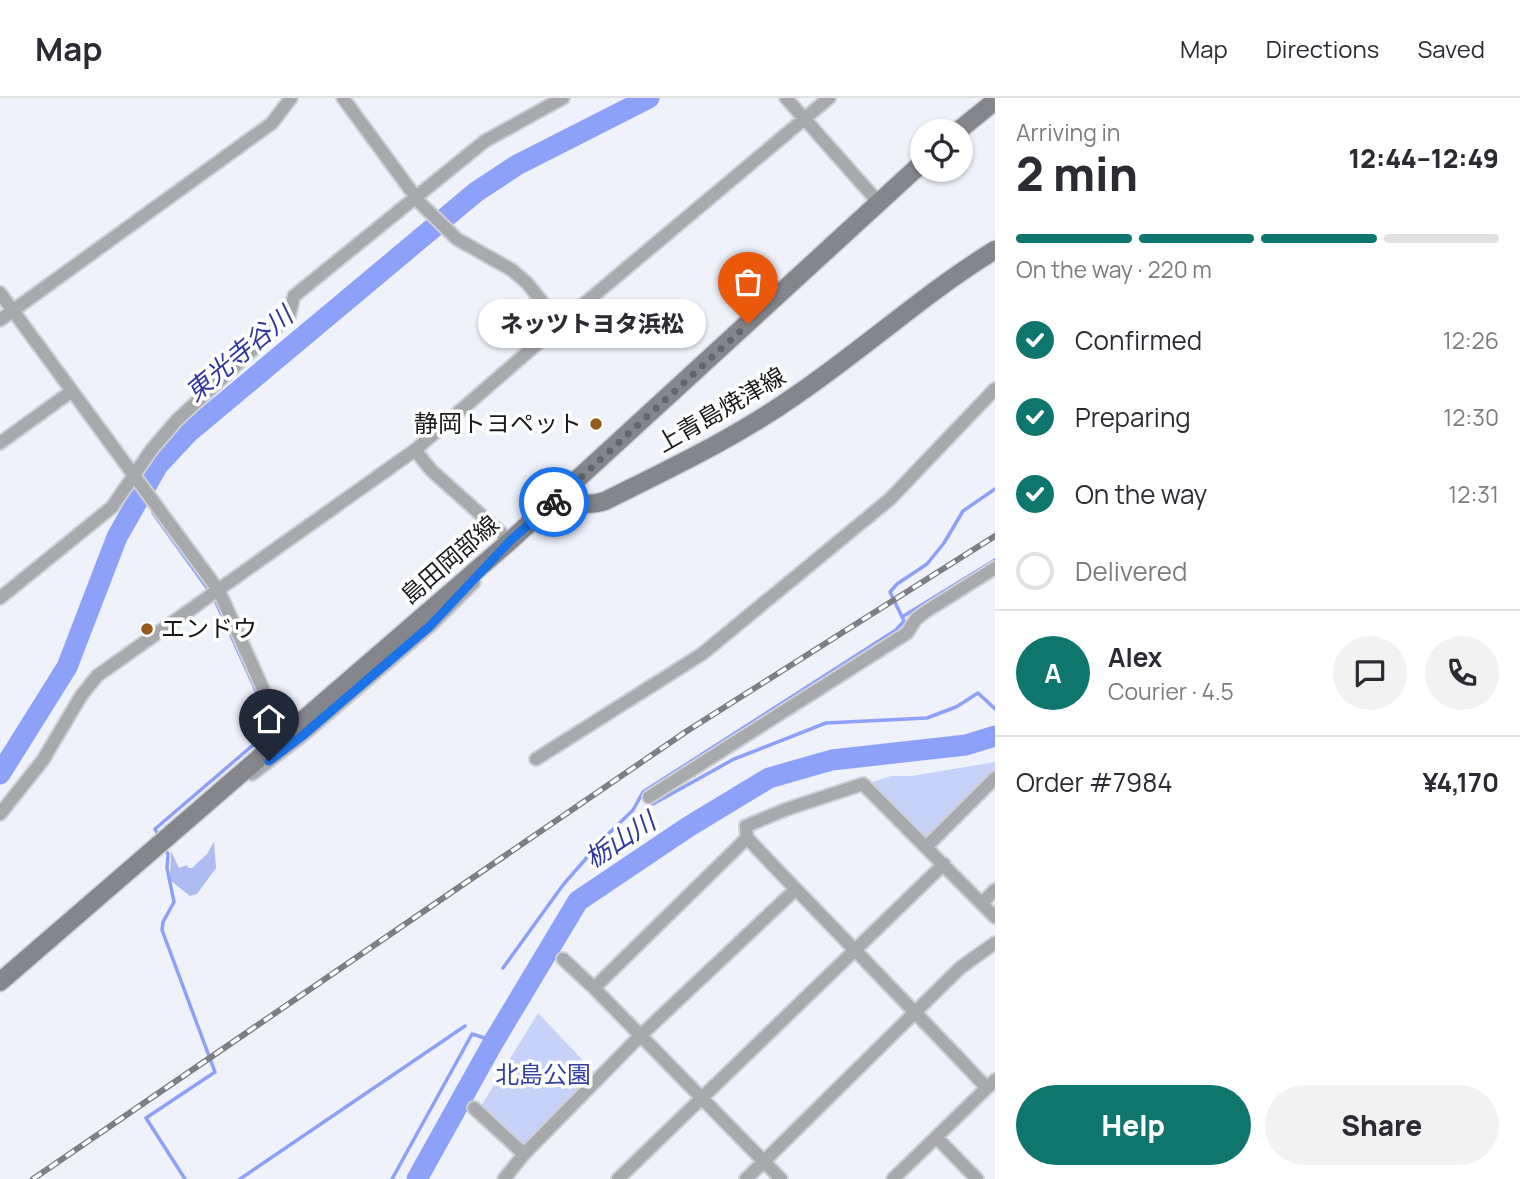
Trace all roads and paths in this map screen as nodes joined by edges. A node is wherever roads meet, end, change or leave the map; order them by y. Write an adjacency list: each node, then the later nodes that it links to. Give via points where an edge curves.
1 (291, 98): 14 (street, via 272,123)
2 (343, 98): 10 (street)
3 (563, 98): 10 (street, via 485,141)
4 (786, 98): 8 (street)
5 (829, 98): 8 (street)
6 (995, 101): 7 (main road)
7 (973, 119)
8 (803, 120): 11 (street); 16 (street)
9 (910, 174): 11 (main road, 島田岡部線)
10 (418, 201): 16 (street, via 457,239 512,270); 21 (street, via 294,296 289,316 177,420)
11 (879, 203): 22 (main road, 島田岡部線)
12 (995, 250): 22 (main road, 上青島焼津線, via 751,425 605,501 573,503)
13 (0, 293): 14 (street)
14 (13, 311): 15 (street); 18 (street)
15 (0, 320)
16 (560, 324): 20 (street)
17 (995, 389): 28 (street, via 890,499 702,654)
18 (72, 391): 19 (street); 21 (street)
19 (0, 443)
20 (415, 450): 23 (street); 25 (street)
21 (136, 477): 25 (street); 26 (street, via 112,507)
22 (561, 495): 23 (main road, 島田岡部線)
23 (510, 541): 27 (main road, 島田岡部線); 32 (street, via 401,651 302,736)
24 (995, 568): 30 (street, via 925,612 907,633)
25 (219, 591): 27 (street); 31 (street, via 97,676 43,760)
26 (0, 598)
27 (287, 734): 32 (main road, 島田岡部線)
28 (536, 759)
29 (995, 778): 34 (street)
30 (649, 797)
31 (0, 814)
32 (194, 814): 43 (main road, 島田岡部線)
33 (747, 838): 34 (street, via 746,826 863,783); 36 (street); 44 (street)
34 (926, 847): 35 (street)
35 (944, 864): 38 (street); 41 (street)
36 (796, 890): 41 (street); 46 (street)
37 (995, 890): 38 (street)
38 (982, 904): 39 (street)
39 (995, 917)
40 (995, 943): 45 (street)
41 (854, 951): 45 (street); 48 (street)
42 (563, 959): 44 (street)
43 (0, 982)
44 (594, 988): 46 (street)
45 (916, 1011): 47 (street); 52 (street)
46 (640, 1036): 48 (street); 51 (street)
47 (991, 1084): 50 (street)
48 (702, 1099): 52 (street); 54 (street)
49 (474, 1108): 51 (street)
50 (936, 1137): 57 (street); 58 (street)
51 (524, 1154): 53 (street)
52 (764, 1162): 55 (street); 56 (street)
53 (504, 1179)
54 (618, 1179)
55 (746, 1179)
56 (781, 1179)
57 (893, 1179)
58 (977, 1179)

